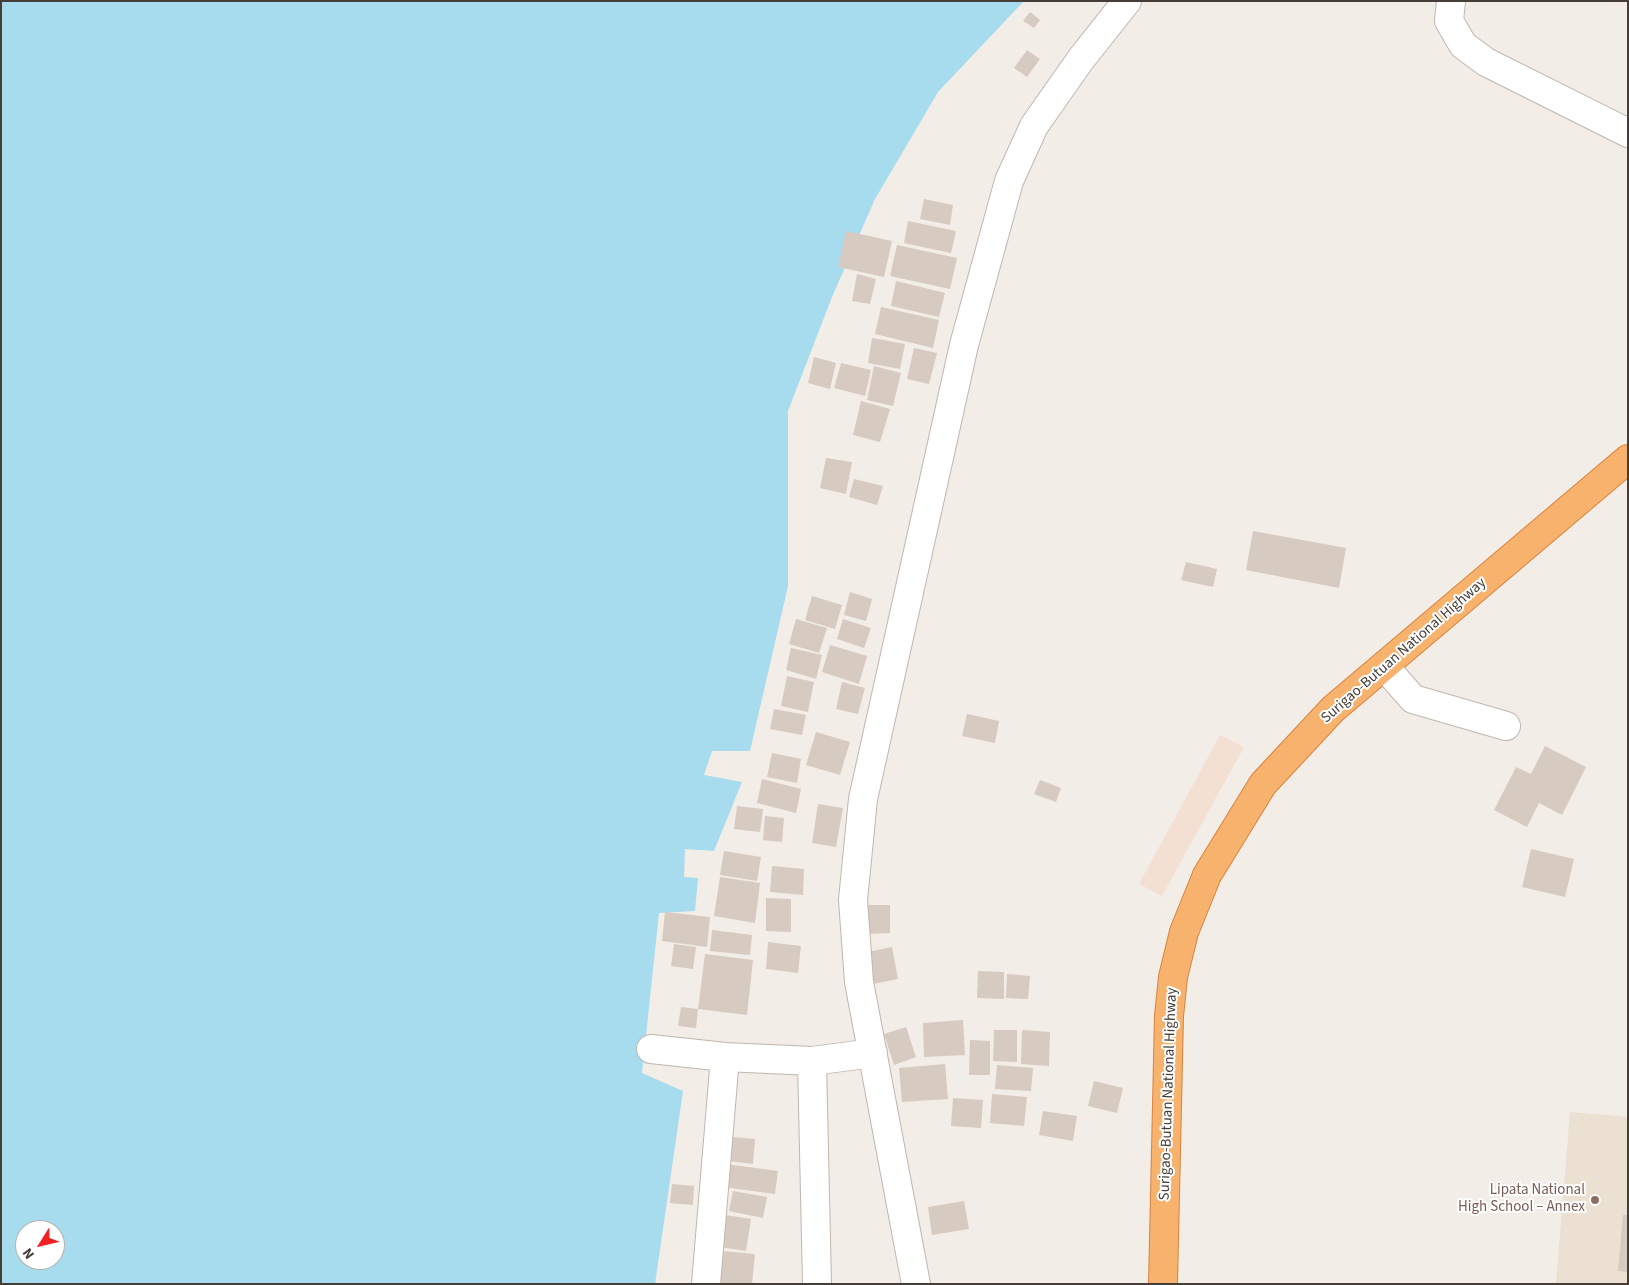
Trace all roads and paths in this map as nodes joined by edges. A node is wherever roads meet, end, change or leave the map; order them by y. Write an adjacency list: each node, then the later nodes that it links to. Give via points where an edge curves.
1 (1127, 1): 8 (street, via 1034,126 1009,181 964,345 863,798 853,900 859,982)
2 (1451, 1): 3 (street, via 1449,21 1463,46 1486,62)
3 (1628, 133)
4 (1628, 459): 5 (highway, Surigao-Butuan National Highway)
5 (1384, 666): 6 (street, via 1413,699); 14 (highway, Surigao-Butuan National Highway, via 1333,709 1263,784 1207,875 1184,932 1173,978 1169,1016)
6 (1506, 726)
7 (651, 1049): 9 (street)
8 (873, 1053): 10 (street); 13 (street)
9 (725, 1057): 10 (street); 11 (street)
10 (812, 1061): 12 (street)
11 (706, 1284)
12 (817, 1284)
13 (916, 1284)
14 (1163, 1284)

